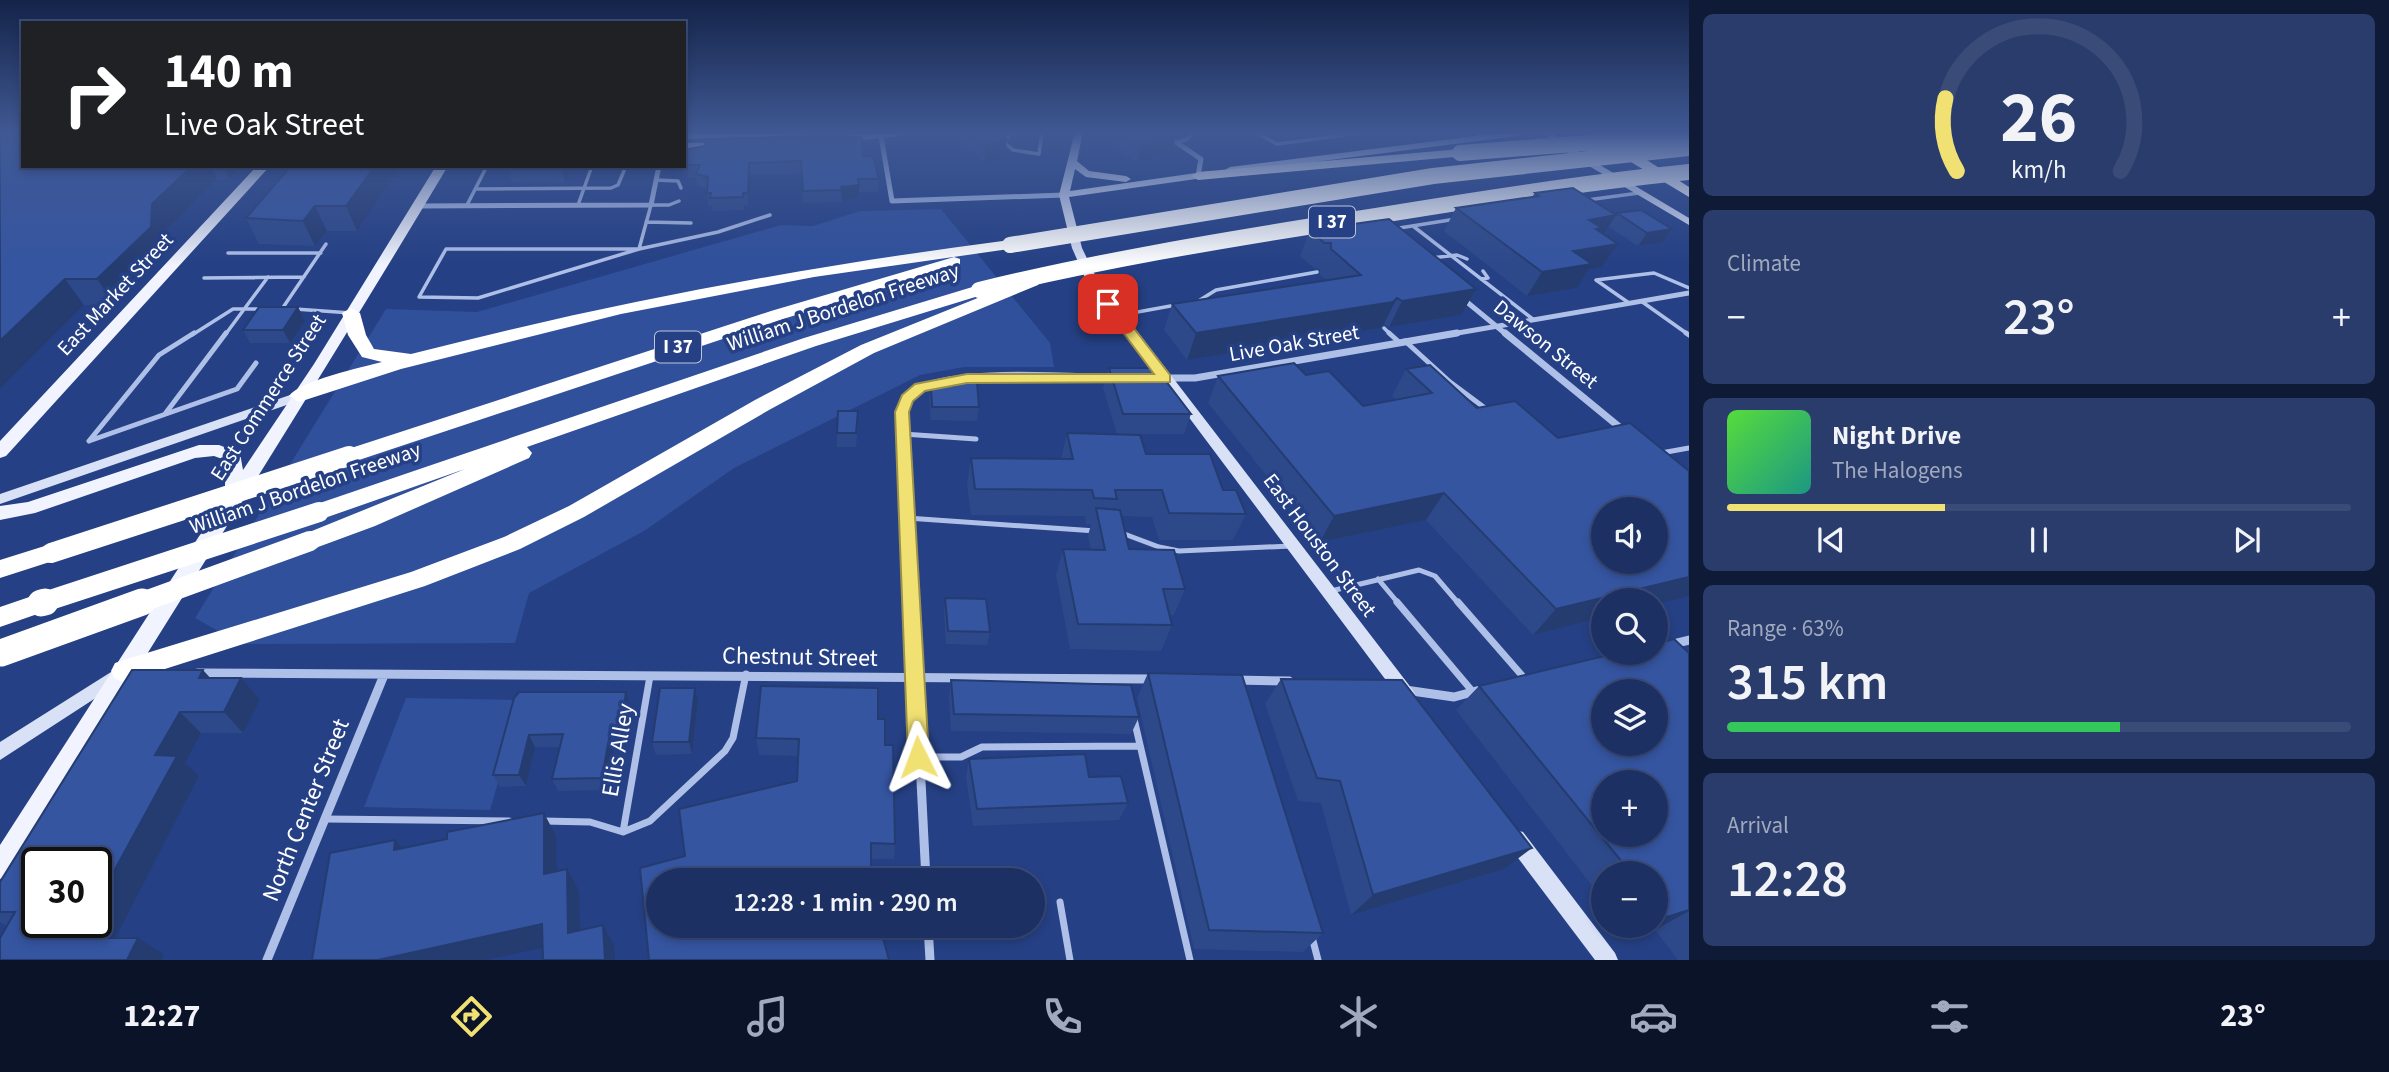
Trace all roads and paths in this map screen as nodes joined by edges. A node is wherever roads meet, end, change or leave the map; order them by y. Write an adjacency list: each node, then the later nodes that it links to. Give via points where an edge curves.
1 (254, 177): 81 (main road, East Market Street)
2 (436, 177): 27 (main road, East Commerce Street)
3 (481, 177): 18 (lane)
4 (588, 177): 16 (lane)
5 (620, 177): 16 (lane, via 616,187)
6 (657, 177): 15 (street)
7 (888, 177): 21 (street, via 892,201)
8 (1068, 177): 21 (main road, East Houston Street)
9 (1097, 177): 10 (main road)
10 (1191, 177): 21 (main road)
11 (1430, 177): 36 (highway, William J Bordelon Freeway / I 37, bridge)
12 (1612, 177): 19 (main road)
13 (1648, 177): 53 (highway, I 37, bridge, via 1163,249 1060,269)
14 (1663, 177): 20 (highway)
15 (656, 180): 17 (lane, via 678,181); 26 (street)
16 (584, 188): 18 (lane); 25 (lane)
17 (681, 188)
18 (475, 189): 24 (lane)
19 (1639, 193): 23 (lane); 31 (main road)
20 (1689, 193)
21 (1064, 195): 63 (main road, East Houston Street, via 1077,248 1091,280)
22 (679, 201): 26 (lane)
23 (1578, 201)
24 (467, 205): 25 (street); 27 (street)
25 (578, 205): 26 (street)
26 (651, 205): 30 (lane)
27 (418, 206): 62 (main road, East Commerce Street)
28 (770, 215): 37 (lane)
29 (1468, 218): 33 (lane)
30 (646, 222): 32 (lane); 37 (lane)
31 (1689, 222)
32 (691, 223)
33 (1413, 226): 34 (lane); 40 (lane)
34 (1381, 230)
35 (327, 244): 39 (lane)
36 (1010, 245): 69 (highway, via 882,261 671,297); 91 (highway, William J Bordelon Freeway / I 37, bridge, via 777,315)
37 (639, 249): 37 (lane, via 478,298 419,297 446,249)
38 (229, 253): 39 (lane)
39 (321, 253): 45 (lane)
40 (1451, 256): 41 (lane); 42 (lane); 48 (lane)
41 (1429, 259)
42 (1467, 259)
43 (1483, 271): 48 (lane, via 1488,278)
44 (1317, 272): 49 (lane)
45 (304, 276): 46 (lane); 61 (lane)
46 (268, 277): 47 (lane); 60 (lane)
47 (204, 278)
48 (1481, 279): 64 (lane)
49 (1258, 283): 50 (lane); 54 (lane, via 1216,290)
50 (1264, 289)
51 (1689, 290): 55 (street, Live Oak Street); 57 (lane, via 1655,271 1596,280)
52 (1458, 294): 65 (street, Dawson Street)
53 (983, 295): 74 (highway, William J Bordelon Freeway / I 37, via 810,342); 98 (highway, via 834,367 578,513 509,545 424,577)
54 (1205, 299): 56 (lane); 59 (lane)
55 (1641, 301): 57 (street, Live Oak Street); 67 (lane)
56 (1193, 302)
57 (1629, 303): 64 (street, Live Oak Street)
58 (1181, 304): 63 (lane)
59 (1214, 304)
60 (244, 309): 61 (lane); 76 (lane); 76 (lane, via 233,309 159,355 89,441)
61 (282, 309): 62 (lane)
62 (351, 313): 69 (highway, via 368,353 390,358); 73 (main road, East Commerce Street)
63 (1117, 316): 72 (main road, East Houston Street)
64 (1534, 320): 65 (street, Live Oak Street)
65 (1496, 326): 68 (street, Live Oak Street); 79 (street, Dawson Street)
66 (1384, 328): 68 (lane)
67 (1689, 335)
68 (1402, 342): 72 (street, Live Oak Street, via 1195,377); 75 (lane)
69 (430, 355): 73 (highway, via 335,381)
70 (256, 363): 76 (lane, via 237,389)
71 (1129, 378): 77 (street, via 967,379 920,388 907,398)
72 (1159, 378): 90 (main road, East Houston Street)
73 (299, 396): 84 (main road, East Commerce Street); 85 (main road)
74 (603, 413): 94 (highway, William J Bordelon Freeway / I 37, bridge); 97 (highway, bridge, via 494,467 310,541)
75 (1493, 414)
76 (164, 416)
77 (903, 434): 78 (lane); 87 (street)
78 (976, 439)
79 (1634, 439)
80 (1689, 448): 82 (lane)
81 (0, 452)
82 (1653, 455): 83 (street)
83 (1662, 462)
84 (234, 496): 86 (main road, via 234,457 210,449 29,508); 98 (main road, East Commerce Street)
85 (0, 499)
86 (0, 513)
87 (907, 518): 88 (lane); 105 (street)
88 (1103, 531)
89 (1114, 532): 90 (lane, via 1165,549 1241,551)
90 (1293, 546): 93 (main road, East Houston Street)
91 (0, 569)
92 (1378, 579): 93 (lane); 107 (lane, via 1419,570 1434,576); 114 (lane)
93 (1328, 592): 112 (main road, East Houston Street)
94 (0, 617)
95 (1689, 640): 96 (street)
96 (1668, 645)
97 (1, 653)
98 (124, 671): 99 (street); 119 (main road); 126 (main road, East Commerce Street)
99 (149, 672)
100 (187, 672): 103 (street, Chestnut Street)
101 (650, 673): 102 (street, Chestnut Street); 103 (street, Chestnut Street); 125 (lane, Ellis Alley)
102 (746, 674): 105 (street, Chestnut Street); 125 (lane, via 733,738 725,751 650,821)
103 (384, 675): 121 (street, North Center Street)
104 (1538, 676): 107 (street)
105 (914, 679): 106 (street, Chestnut Street, via 1126,684); 120 (street)
106 (1164, 679)
107 (1525, 679): 111 (street)
108 (1229, 680): 109 (street)
109 (1241, 681): 110 (street); 115 (lane)
110 (1300, 681)
111 (1512, 682)
112 (1397, 689): 114 (street, via 1454,697); 117 (main road, East Houston Street)
113 (1486, 689): 114 (street)
114 (1473, 692)
115 (1245, 694)
116 (1132, 708): 118 (lane)
117 (1419, 711)
118 (1140, 746): 120 (lane, via 982,747 961,757); 134 (lane)
119 (0, 752)
120 (918, 757): 127 (street)
121 (326, 819): 123 (lane); 131 (street, North Center Street)
122 (1501, 819): 136 (main road)
123 (521, 821)
124 (535, 821): 125 (lane, via 590,822)
125 (623, 832)
126 (0, 867)
127 (925, 868)
128 (1060, 902): 133 (lane)
129 (1308, 923): 135 (lane)
130 (929, 938): 132 (street)
131 (267, 960)
132 (930, 960)
133 (1070, 960)
134 (1190, 960)
135 (1318, 960)
136 (1608, 960)

